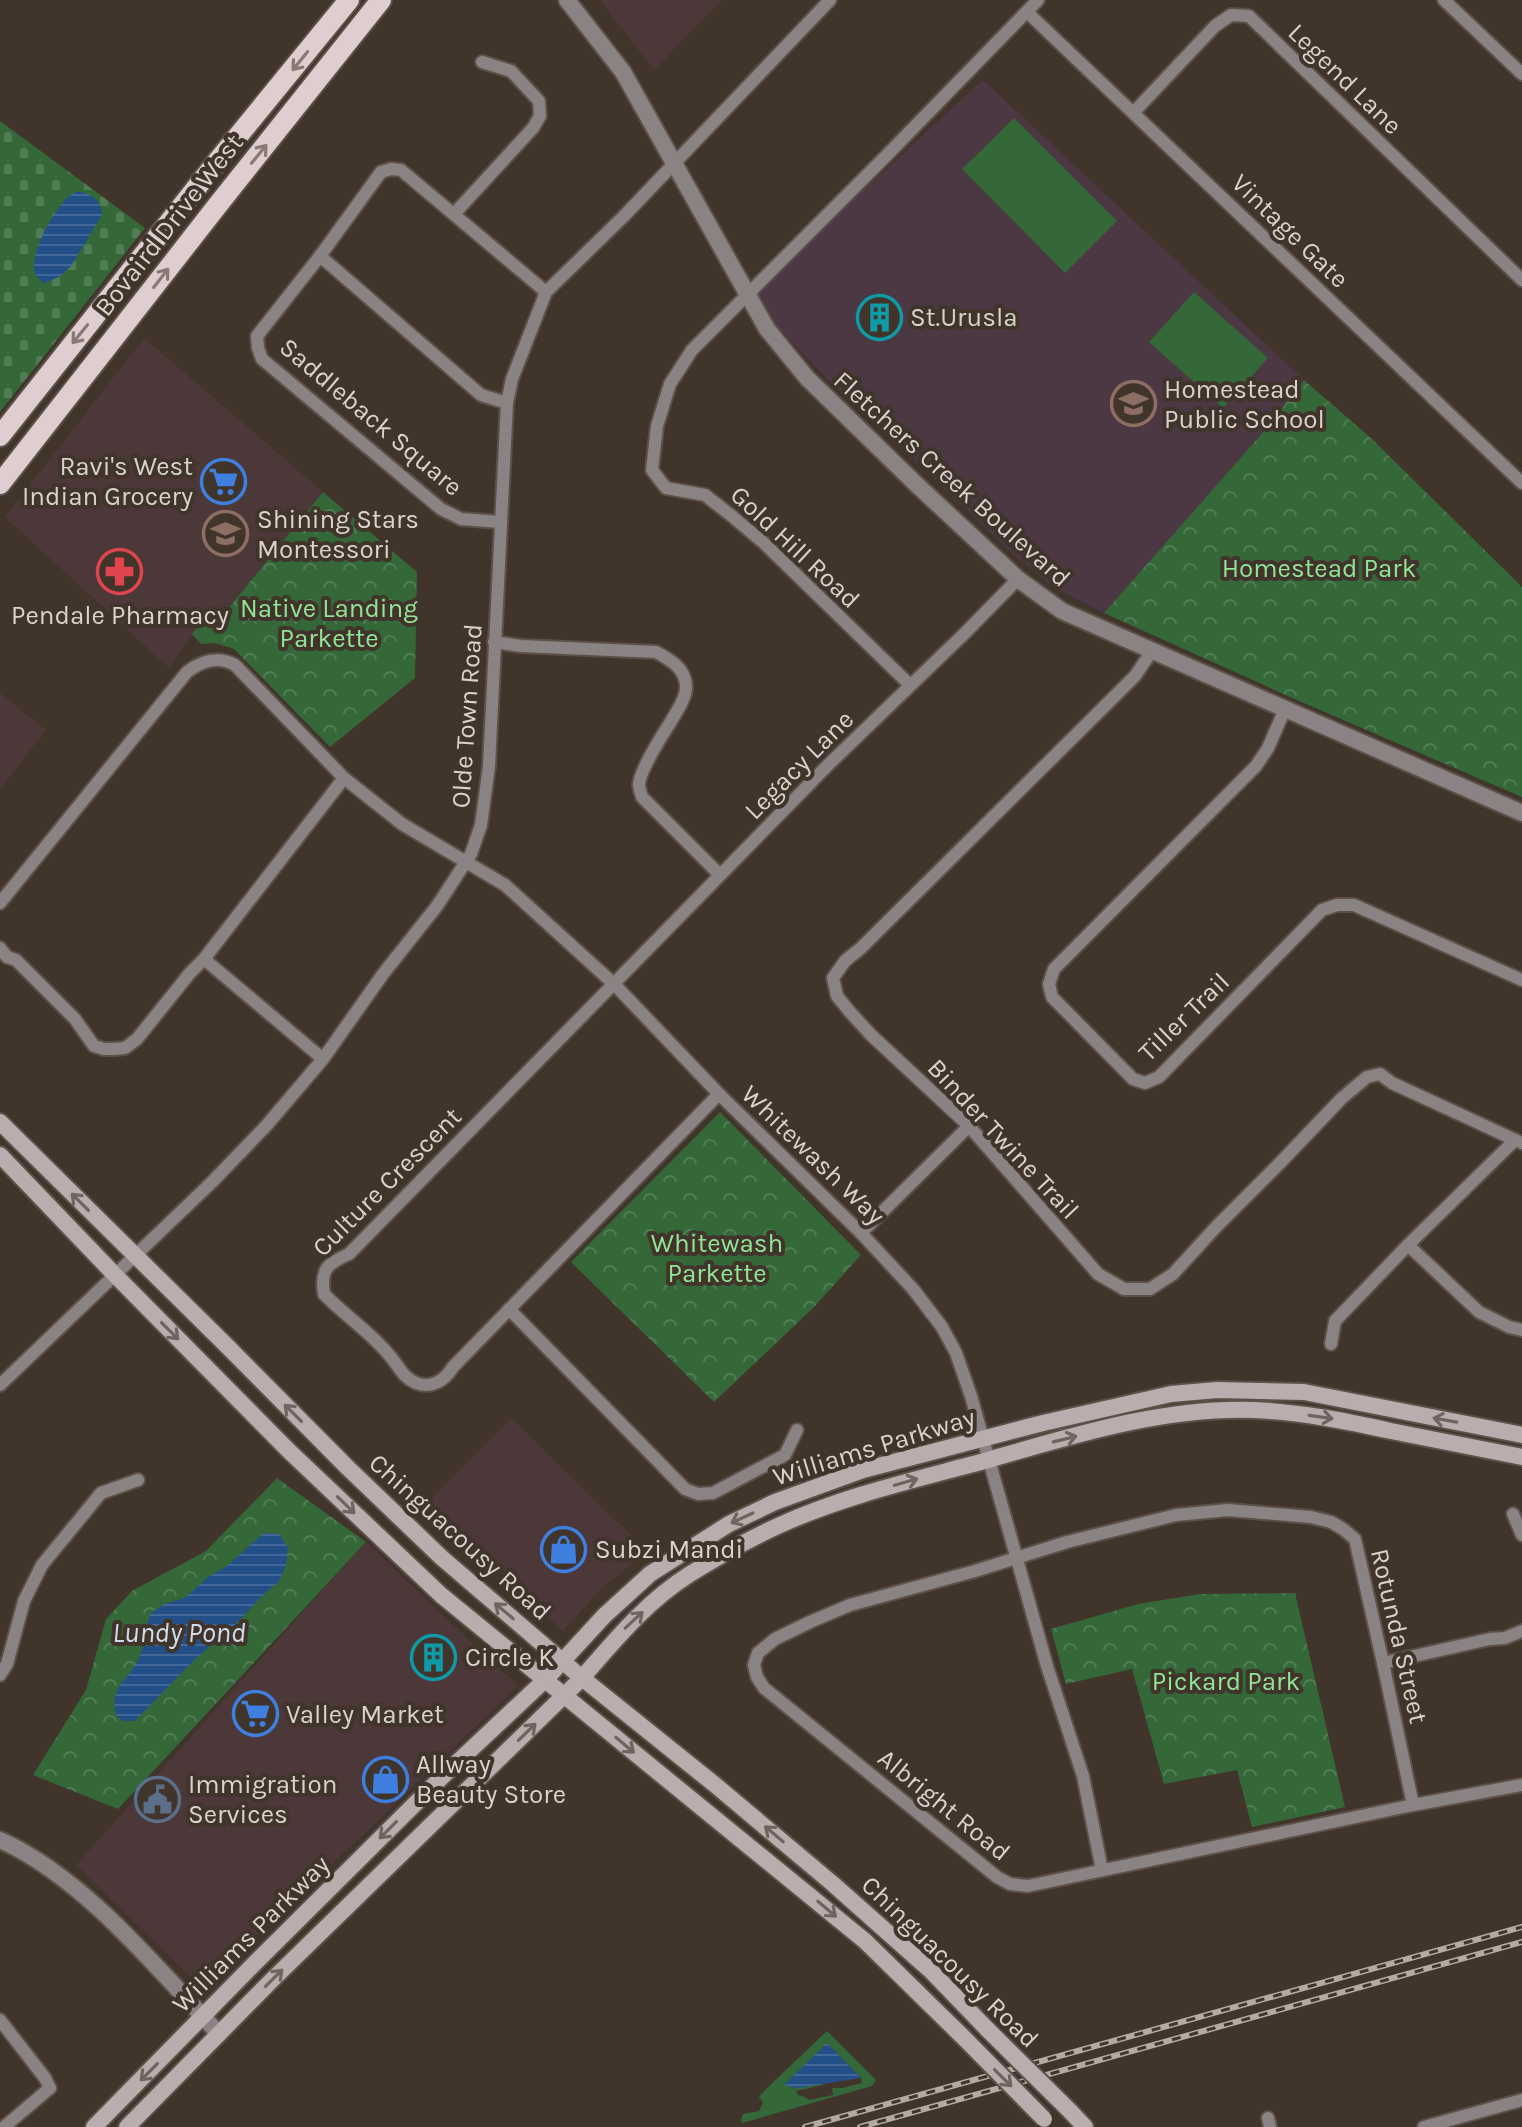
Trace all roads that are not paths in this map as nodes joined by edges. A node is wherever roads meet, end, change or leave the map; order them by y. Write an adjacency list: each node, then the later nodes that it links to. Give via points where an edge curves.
1 (349, 0): 18 (main road, Bovaird Drive West, one-way to 18)
2 (381, 0): 20 (main road, Bovaird Drive West, one-way to 2)
3 (567, 0): 11 (street, Fletchers Creek Boulevard, via 623,72)
4 (830, 0): 11 (street)
5 (1038, 0): 7 (street, Gold Hill Road)
6 (1444, 0): 9 (street)
7 (1027, 12): 10 (street, Vintage Gate); 16 (street, Gold Hill Road)
8 (482, 62): 12 (street, via 511,71 539,101 540,116)
9 (1522, 74)
10 (1134, 112): 14 (street, Legend Lane, via 1215,26 1231,15 1249,16); 19 (street, Vintage Gate)
11 (674, 162): 15 (street, Olde Town Road); 16 (street, Fletchers Creek Boulevard)
12 (454, 214): 13 (street, Saddleback Square, via 401,170 381,172); 15 (street, Saddleback Square)
13 (320, 256): 17 (street, via 481,395); 21 (street, Saddleback Square, via 257,336 262,359 441,509 461,519)
14 (1522, 280)
15 (546, 292): 17 (street, Olde Town Road)
16 (748, 296): 22 (street, Fletchers Creek Boulevard, via 807,378); 25 (street, Gold Hill Road, via 692,350 670,384 657,426 652,470 666,488 705,495 733,517)
17 (507, 403): 21 (street, Olde Town Road)
18 (0, 436)
19 (1522, 483)
20 (0, 484)
21 (500, 522): 23 (street, Olde Town Road)
22 (1018, 579): 24 (street, Fletchers Creek Boulevard, via 1062,611); 25 (street, Legacy Lane)
23 (494, 642): 29 (street, Olde Town Road, via 486,791 481,825); 30 (street, via 656,652 682,671 686,695 643,767 639,784 642,797)
24 (1152, 651): 26 (street, Fletchers Creek Boulevard); 39 (street, Binder Twine Trail, via 1135,676 833,978 837,996 871,1035)
25 (910, 685): 30 (street, Legacy Lane)
26 (1285, 709): 28 (street, Fletchers Creek Boulevard); 34 (street, Tiller Trail, via 1256,766 1054,969 1052,997 1133,1079 1145,1083 1159,1077 1322,910 1337,905 1354,905)
27 (344, 778): 29 (street, Whitewash Way, via 402,824); 31 (street, Whitewash Way, via 235,665 222,660 197,663); 33 (street)
28 (1522, 813)
29 (465, 862): 35 (street, Whitewash Way, via 505,885); 36 (street, Olde Town Road)
30 (720, 875): 35 (street, Legacy Lane)
31 (0, 903)
32 (0, 948): 33 (street, via 75,1019 94,1046 104,1049 125,1048 137,1039)
33 (204, 959): 36 (street)
34 (1522, 980)
35 (614, 984): 37 (street, Whitewash Way); 46 (street, Culture Crescent, via 349,1254 325,1269 322,1282 324,1294 390,1355 403,1376 418,1384 439,1383 448,1376)
36 (323, 1059): 44 (street, Olde Town Road, via 266,1126)
37 (719, 1094): 42 (street, Whitewash Way); 46 (street, Culture Crescent)
38 (0, 1122): 44 (main road, Chinguacousy Road, one-way to 38)
39 (969, 1126): 40 (street, Binder Twine Trail, via 1098,1274 1124,1289 1150,1289 1173,1274 1367,1077 1380,1074); 42 (street)
40 (1518, 1141): 43 (street)
41 (0, 1155): 45 (main road, Chinguacousy Road)
42 (861, 1233): 52 (street, Whitewash Way, via 942,1327 956,1353)
43 (1408, 1245): 47 (street, via 1479,1312); 48 (street, via 1335,1321)
44 (136, 1257): 45 (street, Olde Town Road); 60 (main road, Chinguacousy Road, one-way to 44, via 432,1548)
45 (115, 1275): 49 (street, Olde Town Road); 64 (main road, Chinguacousy Road, one-way to 64, via 405,1562)
46 (509, 1309): 50 (street, via 685,1489 713,1493 785,1455)
47 (1522, 1330)
48 (1331, 1344)
49 (0, 1385)
50 (797, 1430)
51 (1522, 1435): 52 (main road, Williams Parkway, one-way to 52, via 1304,1392 1217,1390 1171,1394)
52 (983, 1438): 54 (street, Whitewash Way); 60 (main road, Williams Parkway, one-way to 60, via 812,1487 729,1524 640,1582)
53 (1522, 1457): 54 (main road, Williams Parkway, one-way to 53, via 1173,1415 1252,1410 1341,1420)
54 (989, 1459): 58 (street, Whitewash Way); 63 (main road, Williams Parkway, one-way to 54, via 651,1603 732,1549 831,1505)
55 (138, 1480): 62 (street, via 101,1493 42,1565)
56 (1513, 1514): 57 (street)
57 (1522, 1535)
58 (1015, 1557): 61 (street, Rotunda Street, via 1176,1515 1228,1510 1331,1522 1355,1539); 69 (street, Whitewash Way, via 1083,1776); 69 (street, Albright Road, via 850,1605 810,1622 758,1653 757,1677 997,1877 1028,1886)
59 (1522, 1631): 61 (street)
60 (564, 1661): 63 (main road, Chinguacousy Road); 64 (main road, Williams Parkway)
61 (1383, 1663): 67 (street, Rotunda Street)
62 (0, 1675)
63 (582, 1678): 65 (main road, Williams Parkway); 78 (main road, Chinguacousy Road, one-way to 63, bridge, via 931,1971)
64 (546, 1679): 65 (main road, Chinguacousy Road); 70 (main road, Williams Parkway, one-way to 70)
65 (565, 1695): 72 (main road, Williams Parkway, one-way to 65); 74 (main road, Chinguacousy Road, one-way to 74, bridge, via 865,1941)
66 (1522, 1785): 67 (street, Albright Road)
67 (1413, 1805): 69 (street, Albright Road)
68 (0, 1840): 70 (street, via 70,1884 100,1910)
69 (1102, 1870)
70 (203, 2016): 72 (street); 76 (main road, Williams Parkway, one-way to 76)
71 (0, 2020): 75 (street, via 50,2088)
72 (219, 2034): 77 (main road, Williams Parkway)
73 (1522, 2100): 79 (street)
74 (1048, 2123)
75 (4, 2127)
76 (94, 2127)
77 (127, 2127)
78 (1085, 2127)
79 (1424, 2127)

